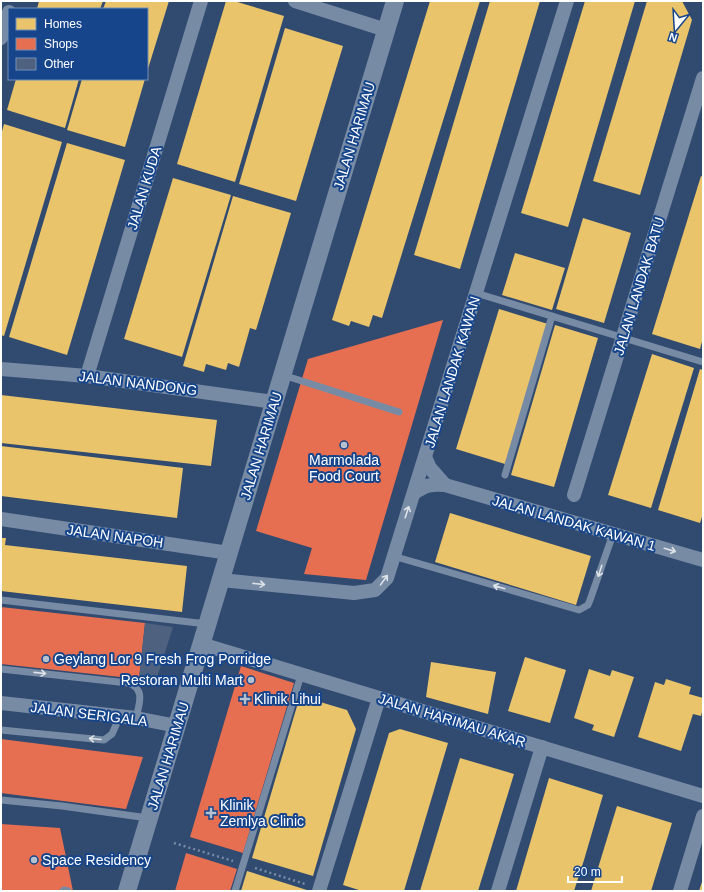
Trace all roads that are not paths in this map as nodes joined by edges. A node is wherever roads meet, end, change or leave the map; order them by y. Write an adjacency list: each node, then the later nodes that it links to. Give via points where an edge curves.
1 (201, 1): 15 (street, JALAN KUDA)
2 (295, 1): 6 (street)
3 (395, 1): 6 (street, JALAN HARIMAU)
4 (567, 1): 9 (street, JALAN LANDAK KAWAN)
5 (8, 15): 7 (street)
6 (386, 30): 14 (street, JALAN HARIMAU)
7 (1, 38)
8 (703, 78): 11 (street, JALAN LANDAK BATU)
9 (476, 293): 10 (lane); 18 (street, JALAN LANDAK KAWAN)
10 (552, 316): 11 (lane); 19 (lane)
11 (623, 338): 12 (lane); 22 (street, JALAN LANDAK BATU)
12 (703, 362)
13 (1, 369): 15 (street, JALAN NANDONG)
14 (282, 375): 16 (street, JALAN HARIMAU); 17 (lane)
15 (87, 376): 16 (street, JALAN NANDONG)
16 (274, 402): 25 (street, JALAN HARIMAU)
17 (399, 412)
18 (425, 457): 20 (street, via 430,468); 21 (street, JALAN LANDAK KAWAN)
19 (505, 475)
20 (444, 485): 21 (street, JALAN LANDAK KAWAN 1, via 424,486); 24 (street, JALAN LANDAK KAWAN 1)
21 (414, 493): 26 (street, JALAN LANDAK KAWAN, one-way to 21)
22 (574, 495)
23 (1, 519): 25 (street, JALAN NAPOH)
24 (613, 534): 26 (lane, one-way to 26, via 588,605 579,610); 27 (street, JALAN LANDAK KAWAN 1, one-way to 27)
25 (229, 552): 28 (street, JALAN HARIMAU)
26 (393, 556): 28 (street, JALAN LANDAK KAWAN, one-way to 26, via 354,594 375,590 387,578)
27 (703, 560)
28 (221, 580): 30 (street, JALAN HARIMAU)
29 (1, 600): 30 (lane)
30 (208, 624): 31 (street, JALAN HARIMAU)
31 (201, 644): 33 (street, JALAN HARIMAU AKAR); 38 (street, JALAN HARIMAU)
32 (1, 669): 37 (lane, one-way to 37, via 128,683 140,693)
33 (301, 675): 34 (street, JALAN HARIMAU AKAR); 49 (lane)
34 (379, 698): 40 (street, JALAN HARIMAU AKAR); 45 (street)
35 (1, 703): 36 (street, JALAN SERIGALA)
36 (120, 716): 37 (street, JALAN SERIGALA); 39 (lane, one-way to 39, via 112,734 104,740)
37 (136, 718): 38 (street, JALAN SERIGALA)
38 (177, 726): 44 (street, JALAN HARIMAU)
39 (1, 730)
40 (542, 747): 41 (street, JALAN HARIMAU AKAR); 50 (street)
41 (703, 796)
42 (1, 800): 44 (lane)
43 (703, 816): 51 (street)
44 (149, 818): 48 (street, JALAN HARIMAU)
45 (322, 890)
46 (63, 891): 47 (lane)
47 (68, 891)
48 (127, 891)
49 (235, 891)
50 (498, 891)
51 (680, 891)

